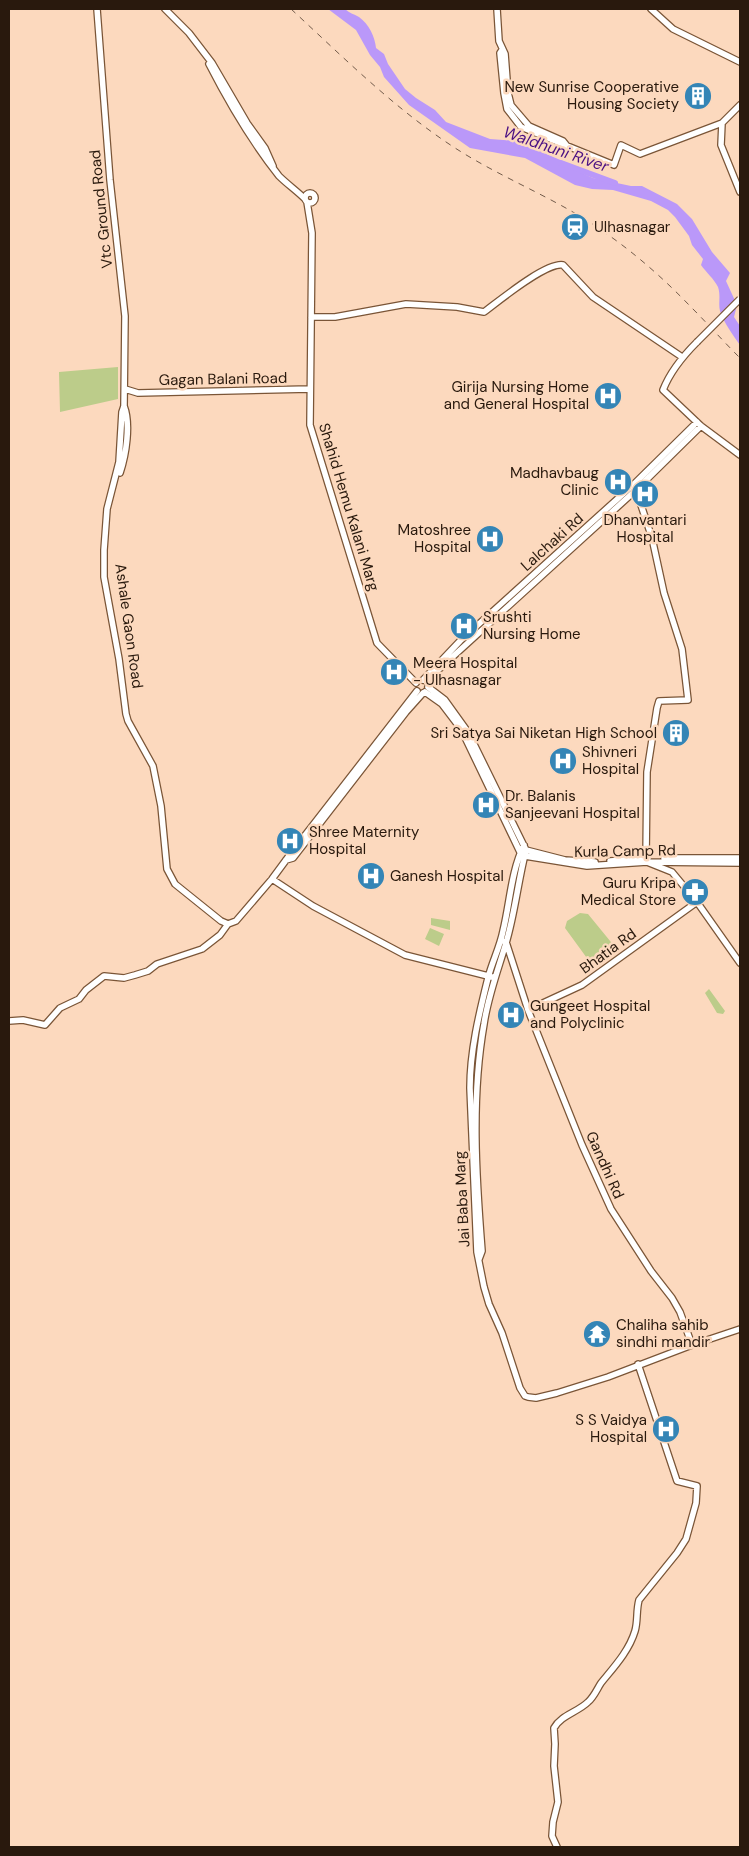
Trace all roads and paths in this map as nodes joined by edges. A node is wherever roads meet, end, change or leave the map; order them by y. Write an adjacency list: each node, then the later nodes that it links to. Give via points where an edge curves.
1 (97, 9): 12 (street, Vtc Ground Road, via 110,180 125,316)
2 (165, 9): 10 (street, Shahid Hemu Kalani Marg, via 209,60 229,101 268,162 306,201 312,233)
3 (497, 9): 7 (street, via 511,105 529,126 563,141 567,146 614,165 621,145 640,154)
4 (651, 9): 5 (street, via 673,29)
5 (740, 62)
6 (740, 105): 7 (street)
7 (722, 123): 8 (street, via 721,144)
8 (740, 192)
9 (740, 300): 11 (street, bridge)
10 (311, 317): 11 (street, via 334,317 406,304 484,312 539,272 558,264 564,265 604,306); 13 (street, Shahid Hemu Kalani Marg)
11 (682, 357): 17 (street, via 663,390)
12 (125, 389): 14 (street, Gagan Balani Road); 15 (street, Vtc Ground Road)
13 (310, 390): 14 (street, Gagan Balani Road); 20 (street, Shahid Hemu Kalani Marg, via 310,425 377,643 416,683)
14 (138, 393): 15 (street, Gagan Balani Road)
15 (124, 398): 16 (street, Vtc Ground Road)
16 (124, 406): 29 (street, Ashale Gaon Road, via 119,462 106,516 106,577 126,714 153,766 161,806 167,869 176,884)
17 (699, 424): 18 (street); 19 (street, Lalchaki Rd)
18 (740, 455)
19 (635, 487): 20 (street, Lalchaki Rd, via 516,595); 23 (street, via 682,648 688,700 659,701 647,772)
20 (424, 687): 21 (street, via 445,700 468,732); 27 (street, Lalchaki Rd)
21 (524, 851): 23 (street, Kurla Camp Rd, via 582,862); 30 (street, Jai Baba Marg)
22 (740, 858): 24 (street, Kurla Camp Rd)
23 (646, 860): 24 (street, Kurla Camp Rd); 26 (street)
24 (681, 860): 25 (street, Kurla Camp Rd); 26 (street)
25 (740, 863)
26 (672, 872): 28 (street)
27 (272, 879): 29 (street, Lalchaki Rd, via 236,921); 32 (street, via 313,906 405,955)
28 (697, 902): 31 (street); 33 (street, Bhatia Rd, via 582,985)
29 (228, 924): 34 (street, Lalchaki Rd, via 202,950 124,978 104,976 78,999 60,1008 45,1025)
30 (504, 941): 32 (street, Jai Baba Marg); 33 (street, Gandhi Rd)
31 (740, 962)
32 (491, 977): 38 (street, Jai Baba Marg, via 477,1087 479,1259 489,1304 520,1388 524,1394 556,1391)
33 (528, 1010): 37 (street, Gandhi Rd, via 611,1209 672,1298)
34 (9, 1021)
35 (740, 1325): 37 (street)
36 (740, 1329): 37 (street)
37 (691, 1344): 38 (street)
38 (638, 1364): 39 (street, via 677,1481 697,1486 696,1503 678,1553 639,1600 635,1632 616,1667 589,1701 564,1717 554,1728 558,1802 552,1836)
39 (557, 1847)

